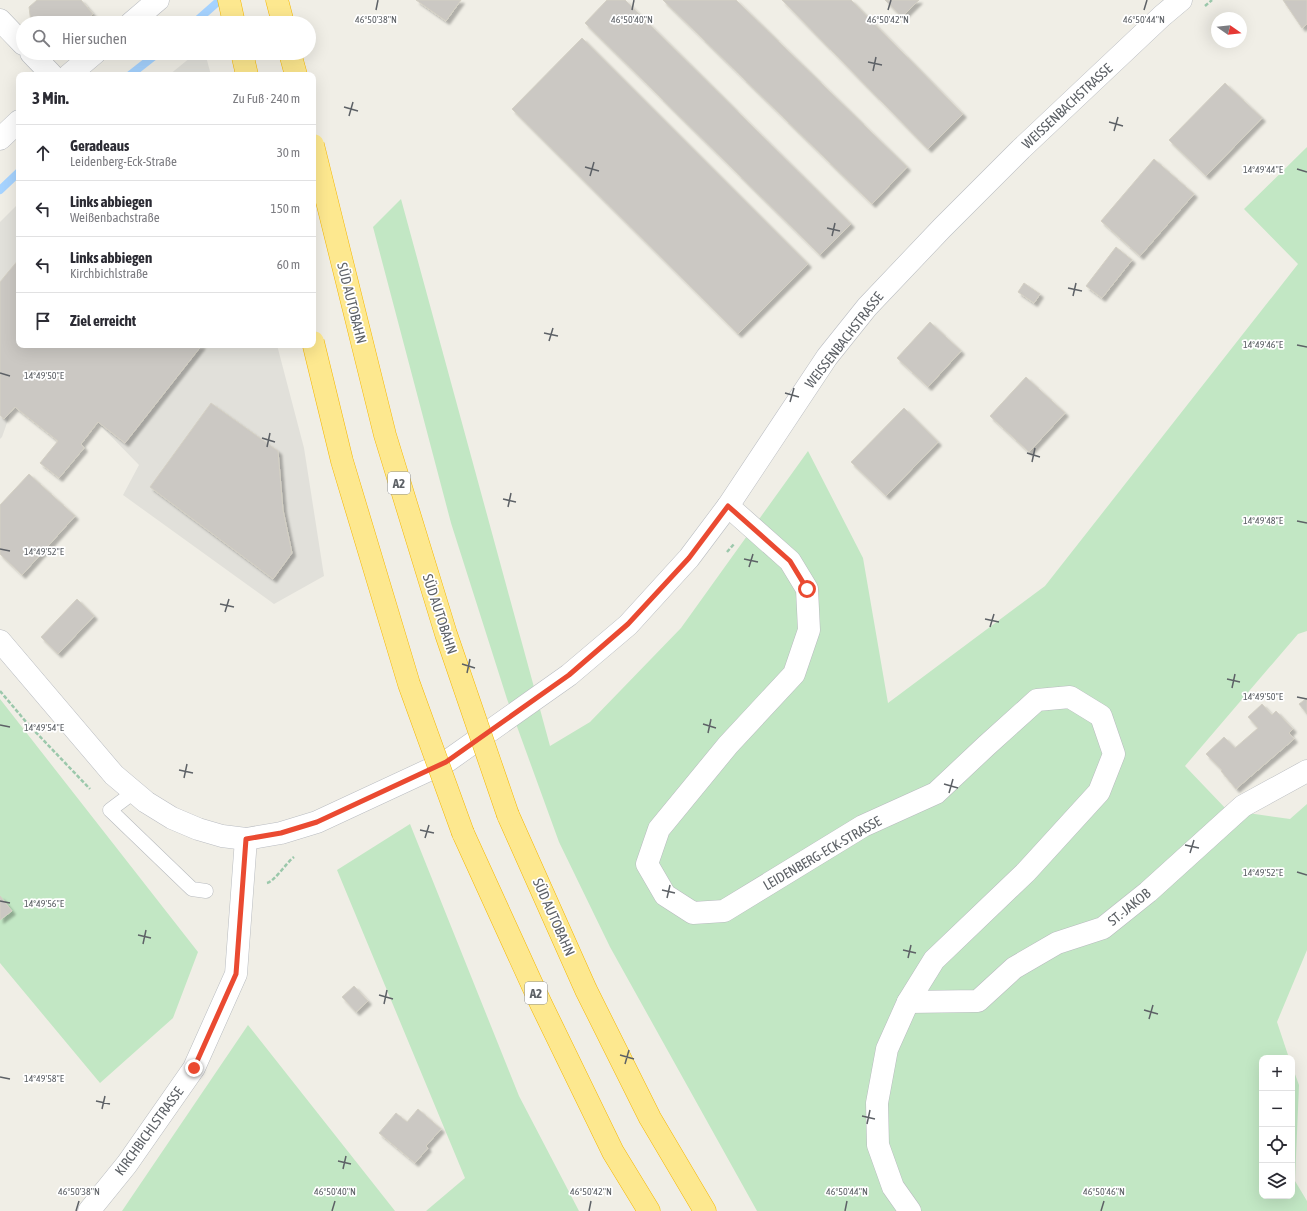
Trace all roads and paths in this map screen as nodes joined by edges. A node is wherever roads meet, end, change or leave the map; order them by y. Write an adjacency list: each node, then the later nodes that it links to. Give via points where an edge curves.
1 (158, 0): 5 (street)
2 (229, 0): 6 (highway)
3 (277, 0): 7 (highway)
4 (1181, 0): 22 (street, WEISSENBACHSTRASSE, via 1021,149 867,307 828,357)
5 (139, 16)
6 (232, 16)
7 (281, 16)
8 (0, 20): 9 (street)
9 (16, 37)
10 (38, 60): 14 (street)
11 (87, 60): 15 (street)
12 (244, 60): 16 (highway)
13 (292, 60): 17 (highway)
14 (49, 72)
15 (73, 72)
16 (246, 72)
17 (295, 72)
18 (16, 124): 19 (street)
19 (0, 139)
20 (316, 157): 35 (highway, SÜD AUTOBAHN / A2, bridge, via 384,435 446,634 508,815 586,990 650,1118)
21 (314, 348): 31 (highway, A2, bridge, via 342,460 409,684 463,833 541,1004)
22 (728, 506): 28 (street, WEISSENBACHSTRASSE, via 689,558 628,624 569,675 446,762 317,822 281,833); 30 (street, LEIDENBERG-ECK-STRASSE, via 790,561 807,589 809,630 794,674 728,746 659,830 647,864 665,894 693,913 724,911 863,826 936,793 1037,700 1070,697 1101,716 1114,754 1099,792 1026,872 934,960)
23 (0, 642): 26 (street, WEISSENBACHSTRASSE, via 114,775)
24 (0, 690): 27 (path, via 27,723)
25 (1307, 771): 30 (street, ST.-JAKOB, via 1243,806 1148,892 1103,928 1057,943 1014,968 978,1001)
26 (134, 792): 27 (lane); 28 (street, WEISSENBACHSTRASSE, via 172,818 198,829)
27 (110, 810): 29 (lane, via 192,889)
28 (246, 839): 32 (street, KIRCHBICHLSTRASSE, via 236,974 194,1068 127,1164)
29 (206, 891)
30 (908, 1002): 36 (street, LEIDENBERG-ECK-STRASSE, via 887,1049 877,1103 878,1145 893,1188)
31 (613, 1152): 33 (highway); 34 (highway, A2)
32 (89, 1211)
33 (631, 1211)
34 (649, 1211)
35 (705, 1211)
36 (910, 1211)

